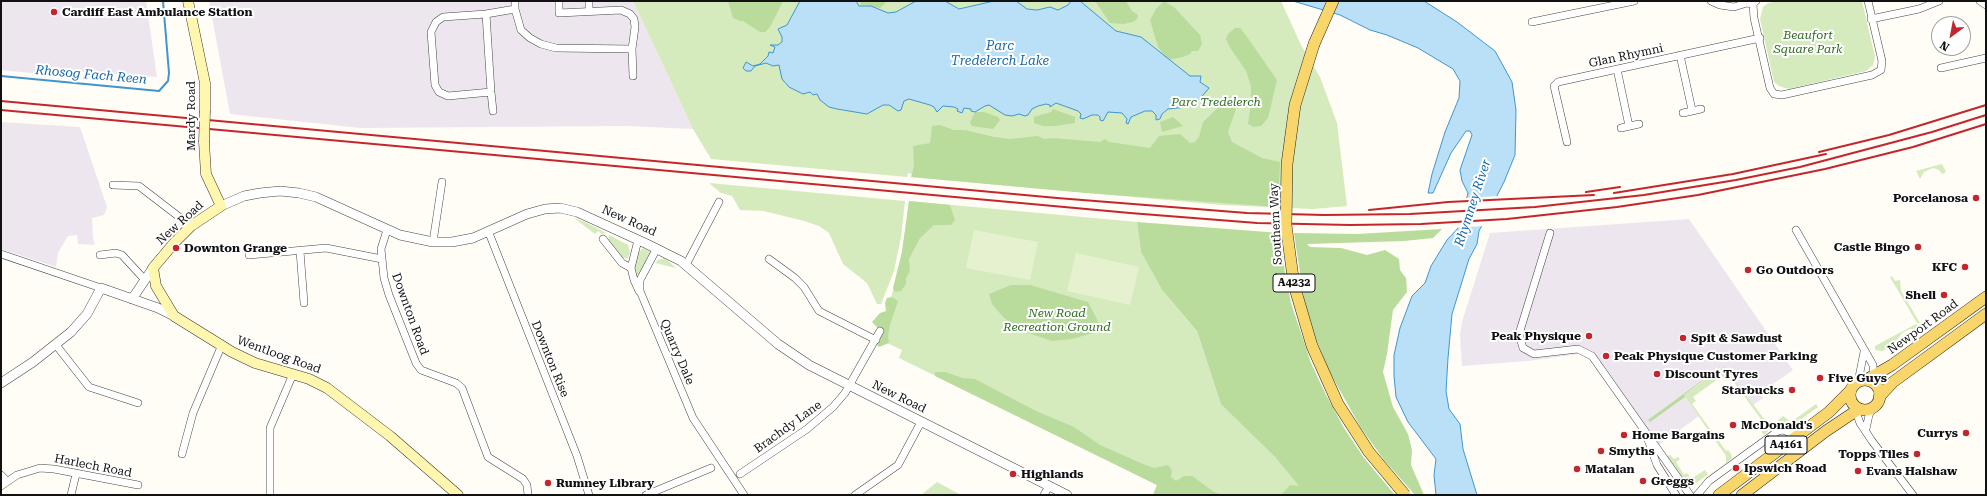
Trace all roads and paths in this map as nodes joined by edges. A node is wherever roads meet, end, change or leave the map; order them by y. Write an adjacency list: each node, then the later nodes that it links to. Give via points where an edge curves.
1 (188, 1): 35 (main road, Mardy Road, bridge, via 205,84 206,174)
2 (515, 1): 13 (street)
3 (559, 1): 14 (street, via 559,13)
4 (589, 1): 14 (street)
5 (1333, 1): 99 (main road, Southern Way / A4232, bridge, via 1305,69 1290,136 1285,203 1291,269 1306,331 1331,390 1364,446)
6 (1634, 1): 17 (street)
7 (1711, 1): 11 (street, via 1734,7)
8 (1868, 1): 16 (street)
9 (1939, 1): 16 (street, via 1919,9)
10 (1980, 1): 12 (street)
11 (1754, 3): 18 (street)
12 (1986, 5)
13 (515, 9): 15 (street); 19 (street, via 521,30 541,44 556,48)
14 (589, 12): 19 (street, via 621,10 630,14 635,27)
15 (486, 14): 25 (street); 25 (street, via 443,17 436,22 431,32 435,85 439,92 448,96)
16 (1874, 18): 18 (street, via 1882,61 1881,70 1872,75 1782,95 1774,94 1770,88)
17 (1532, 22)
18 (1760, 38): 20 (street, Glan Rhymni)
19 (632, 49): 24 (street)
20 (1680, 55): 23 (street, Glan Rhymni); 27 (street)
21 (1986, 58): 22 (street)
22 (1941, 68)
23 (1617, 69): 30 (street, via 1625,127); 31 (street, Glan Rhymni, via 1558,82 1554,86)
24 (633, 76)
25 (491, 92): 28 (street)
26 (1702, 109): 27 (street)
27 (1692, 110): 29 (street)
28 (493, 111)
29 (1683, 113)
30 (1639, 124)
31 (1567, 142)
32 (442, 182): 43 (street)
33 (113, 185): 36 (street, via 139,186)
34 (719, 202): 51 (street)
35 (221, 206): 36 (main road, New Road); 37 (street, New Road, via 244,196 260,193 298,193 322,200)
36 (191, 226): 52 (main road, New Road)
37 (387, 230): 43 (street, New Road, via 409,238); 49 (street, Downton Road, via 381,246)
38 (1796, 230): 66 (street)
39 (489, 233): 42 (street, New Road, via 536,212 560,208 586,216); 43 (street, New Road, via 467,240); 93 (street, Downton Rise, via 577,456)
40 (1550, 233): 77 (street, via 1519,334 1523,348 1534,354 1578,349 1592,356)
41 (603, 239): 53 (street, via 622,263)
42 (638, 240): 44 (street, New Road); 53 (street)
43 (433, 242)
44 (657, 248): 51 (street, New Road); 56 (street, via 640,280)
45 (300, 251): 48 (street); 49 (street, via 331,249); 59 (street)
46 (1, 254): 55 (street, Wentloog Road)
47 (100, 255): 54 (street, via 122,255)
48 (249, 255)
49 (382, 259): 92 (street, Downton Road, via 389,295 418,368 456,383 462,388 488,457 523,479)
50 (769, 259): 63 (street, via 804,287 819,311)
51 (686, 265): 70 (street, New Road, via 784,348)
52 (153, 268): 54 (street, New Road); 61 (main road, via 156,286)
53 (631, 268): 56 (street, Quarry Dale)
54 (145, 280): 58 (street, New Road)
55 (101, 288): 58 (street, Wentloog Road); 64 (street, via 83,318)
56 (640, 291): 95 (street, Quarry Dale, via 693,418)
57 (1986, 297): 68 (main road, Newport Road / A4161)
58 (132, 298): 61 (street, Wentloog Road)
59 (304, 303)
60 (1986, 314): 72 (main road, via 1893,382)
61 (174, 316): 65 (main road, Wentloog Road)
62 (880, 331): 63 (street, Brachdy Lane)
63 (876, 340): 70 (street, Brachdy Lane)
64 (56, 345): 69 (street); 73 (street, via 89,386)
65 (221, 347): 67 (main road, Wentloog Road, via 255,363); 80 (street, via 193,413)
66 (1864, 352): 68 (street); 68 (street, via 1873,365)
67 (293, 374): 90 (street, via 270,428); 91 (main road, Wentloog Road, via 319,383 348,402)
68 (1868, 381): 71 (main road, A4161); 72 (main road, via 1879,391)
69 (1, 383)
70 (848, 386): 76 (street, New Road); 83 (street, Brachdy Lane, via 839,400 821,418)
71 (1850, 391): 75 (main road); 79 (main road, A4161, via 1830,412)
72 (1879, 397): 74 (main road)
73 (138, 403)
74 (1873, 407): 75 (main road, A4161, via 1866,410); 78 (street)
75 (1855, 408): 78 (street); 88 (main road, A4161)
76 (921, 422): 87 (street, New Road); 96 (street, via 900,463)
77 (1645, 429): 100 (street, via 1656,465); 101 (street)
78 (1866, 429): 104 (street, via 1872,442)
79 (1798, 436): 102 (street, via 1783,430 1778,431 1709,481); 103 (main road, A4161)
80 (182, 454)
81 (711, 468): 94 (street)
82 (76, 474): 85 (street, Harlech Road, via 40,468 23,473); 86 (street, Harlech Road); 89 (street)
83 (740, 474)
84 (1, 475): 85 (street)
85 (4, 484)
86 (138, 486)
87 (1049, 486): 97 (street); 98 (street, New Road)
88 (1745, 494)
89 (71, 495)
90 (270, 495)
91 (458, 495)
92 (528, 495)
93 (589, 495)
94 (646, 495)
95 (744, 495)
96 (855, 495)
97 (1044, 495)
98 (1067, 495)
99 (1405, 495)
100 (1676, 495)
101 (1690, 495)
102 (1697, 495)
103 (1719, 495)
104 (1913, 495)

